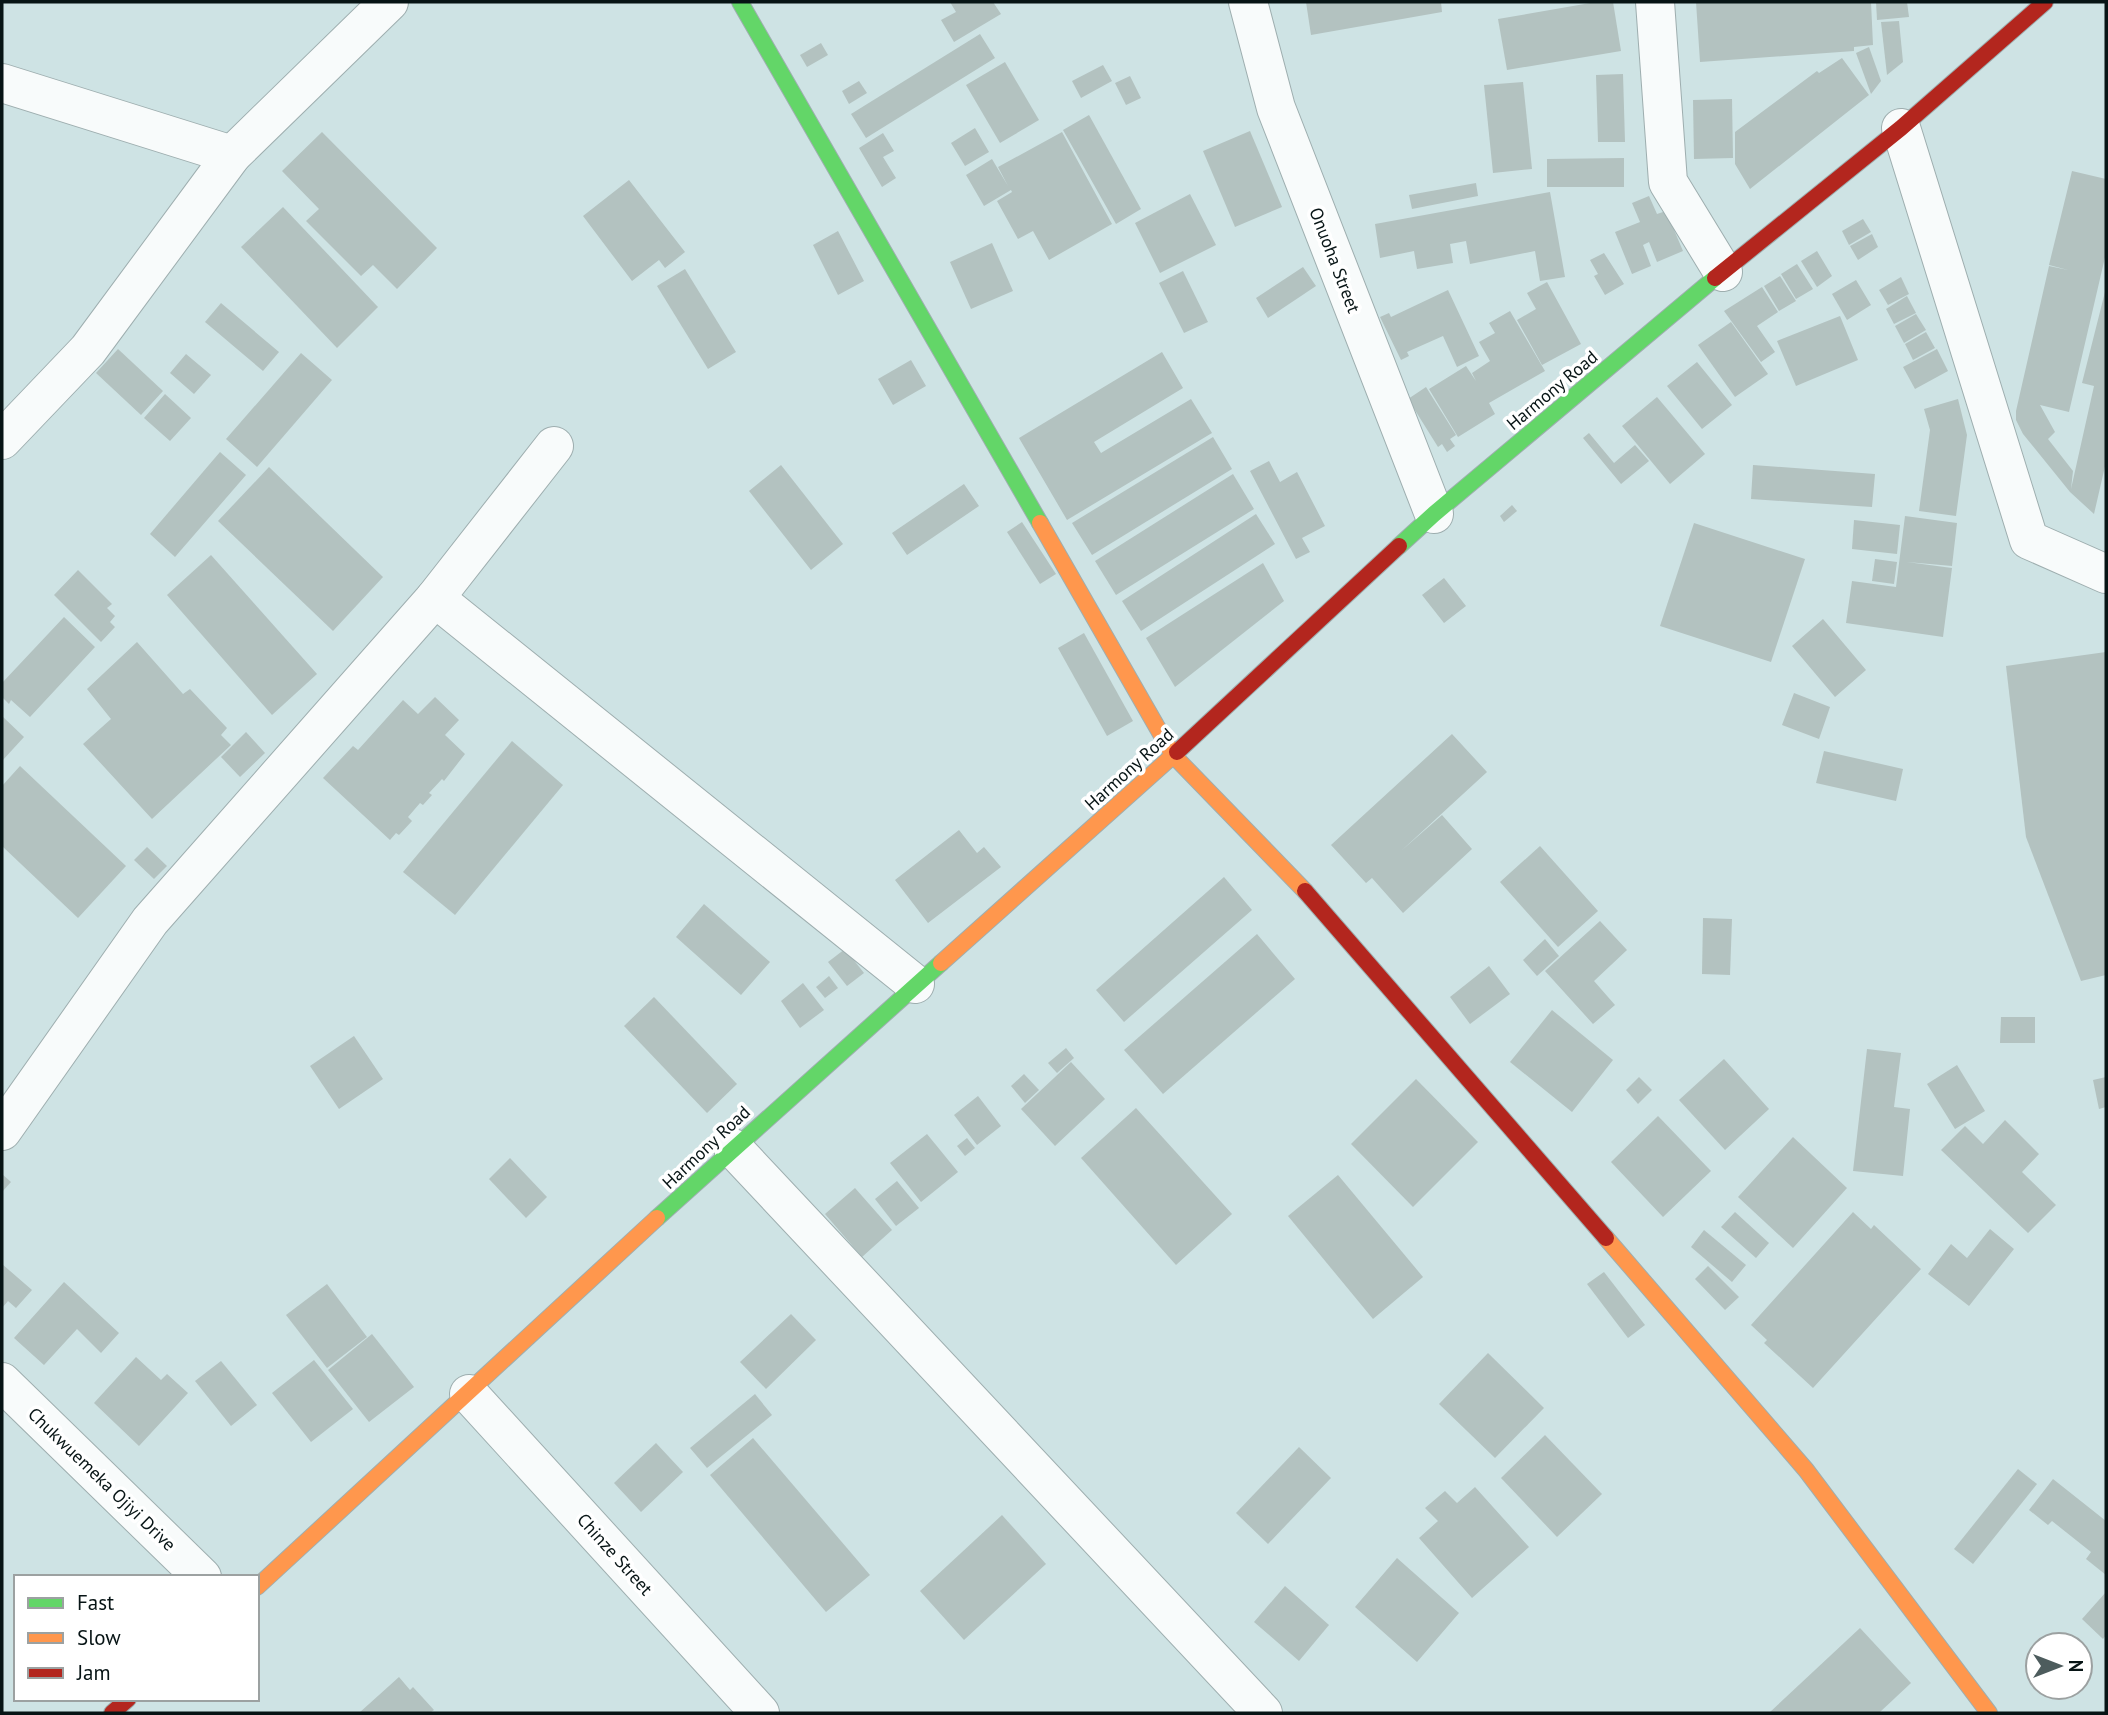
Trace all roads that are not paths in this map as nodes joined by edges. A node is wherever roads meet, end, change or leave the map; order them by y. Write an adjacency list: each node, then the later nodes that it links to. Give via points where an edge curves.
1 (740, 2): 15 (main road)
2 (1248, 2): 12 (street, Onuoha Street, via 1276,108)
3 (1655, 2): 9 (street, via 1668,182)
4 (2045, 2): 7 (main road, Harmony Road)
5 (377, 5): 8 (street)
6 (2, 83): 8 (street)
7 (1901, 128): 9 (main road, Harmony Road); 13 (street, via 2029,540)
8 (232, 156): 10 (street, via 88,350)
9 (1723, 272): 12 (main road, Harmony Road)
10 (2, 440)
11 (554, 446): 14 (street)
12 (1434, 514): 15 (main road, Harmony Road)
13 (2106, 573)
14 (435, 598): 16 (street); 17 (street, via 149,921)
15 (1173, 755): 16 (main road, Harmony Road); 25 (main road, via 1310,896 1806,1470)
16 (915, 984): 18 (main road, Harmony Road)
17 (2, 1131)
18 (733, 1148): 20 (main road, Harmony Road); 24 (street)
19 (2, 1382): 21 (street, Chukwuemeka Ojiyi Drive)
20 (470, 1394): 22 (main road, Harmony Road); 23 (street, Chinze Street)
21 (200, 1575)
22 (259, 1585)
23 (760, 1713)
24 (1263, 1713)
25 (1989, 1713)

